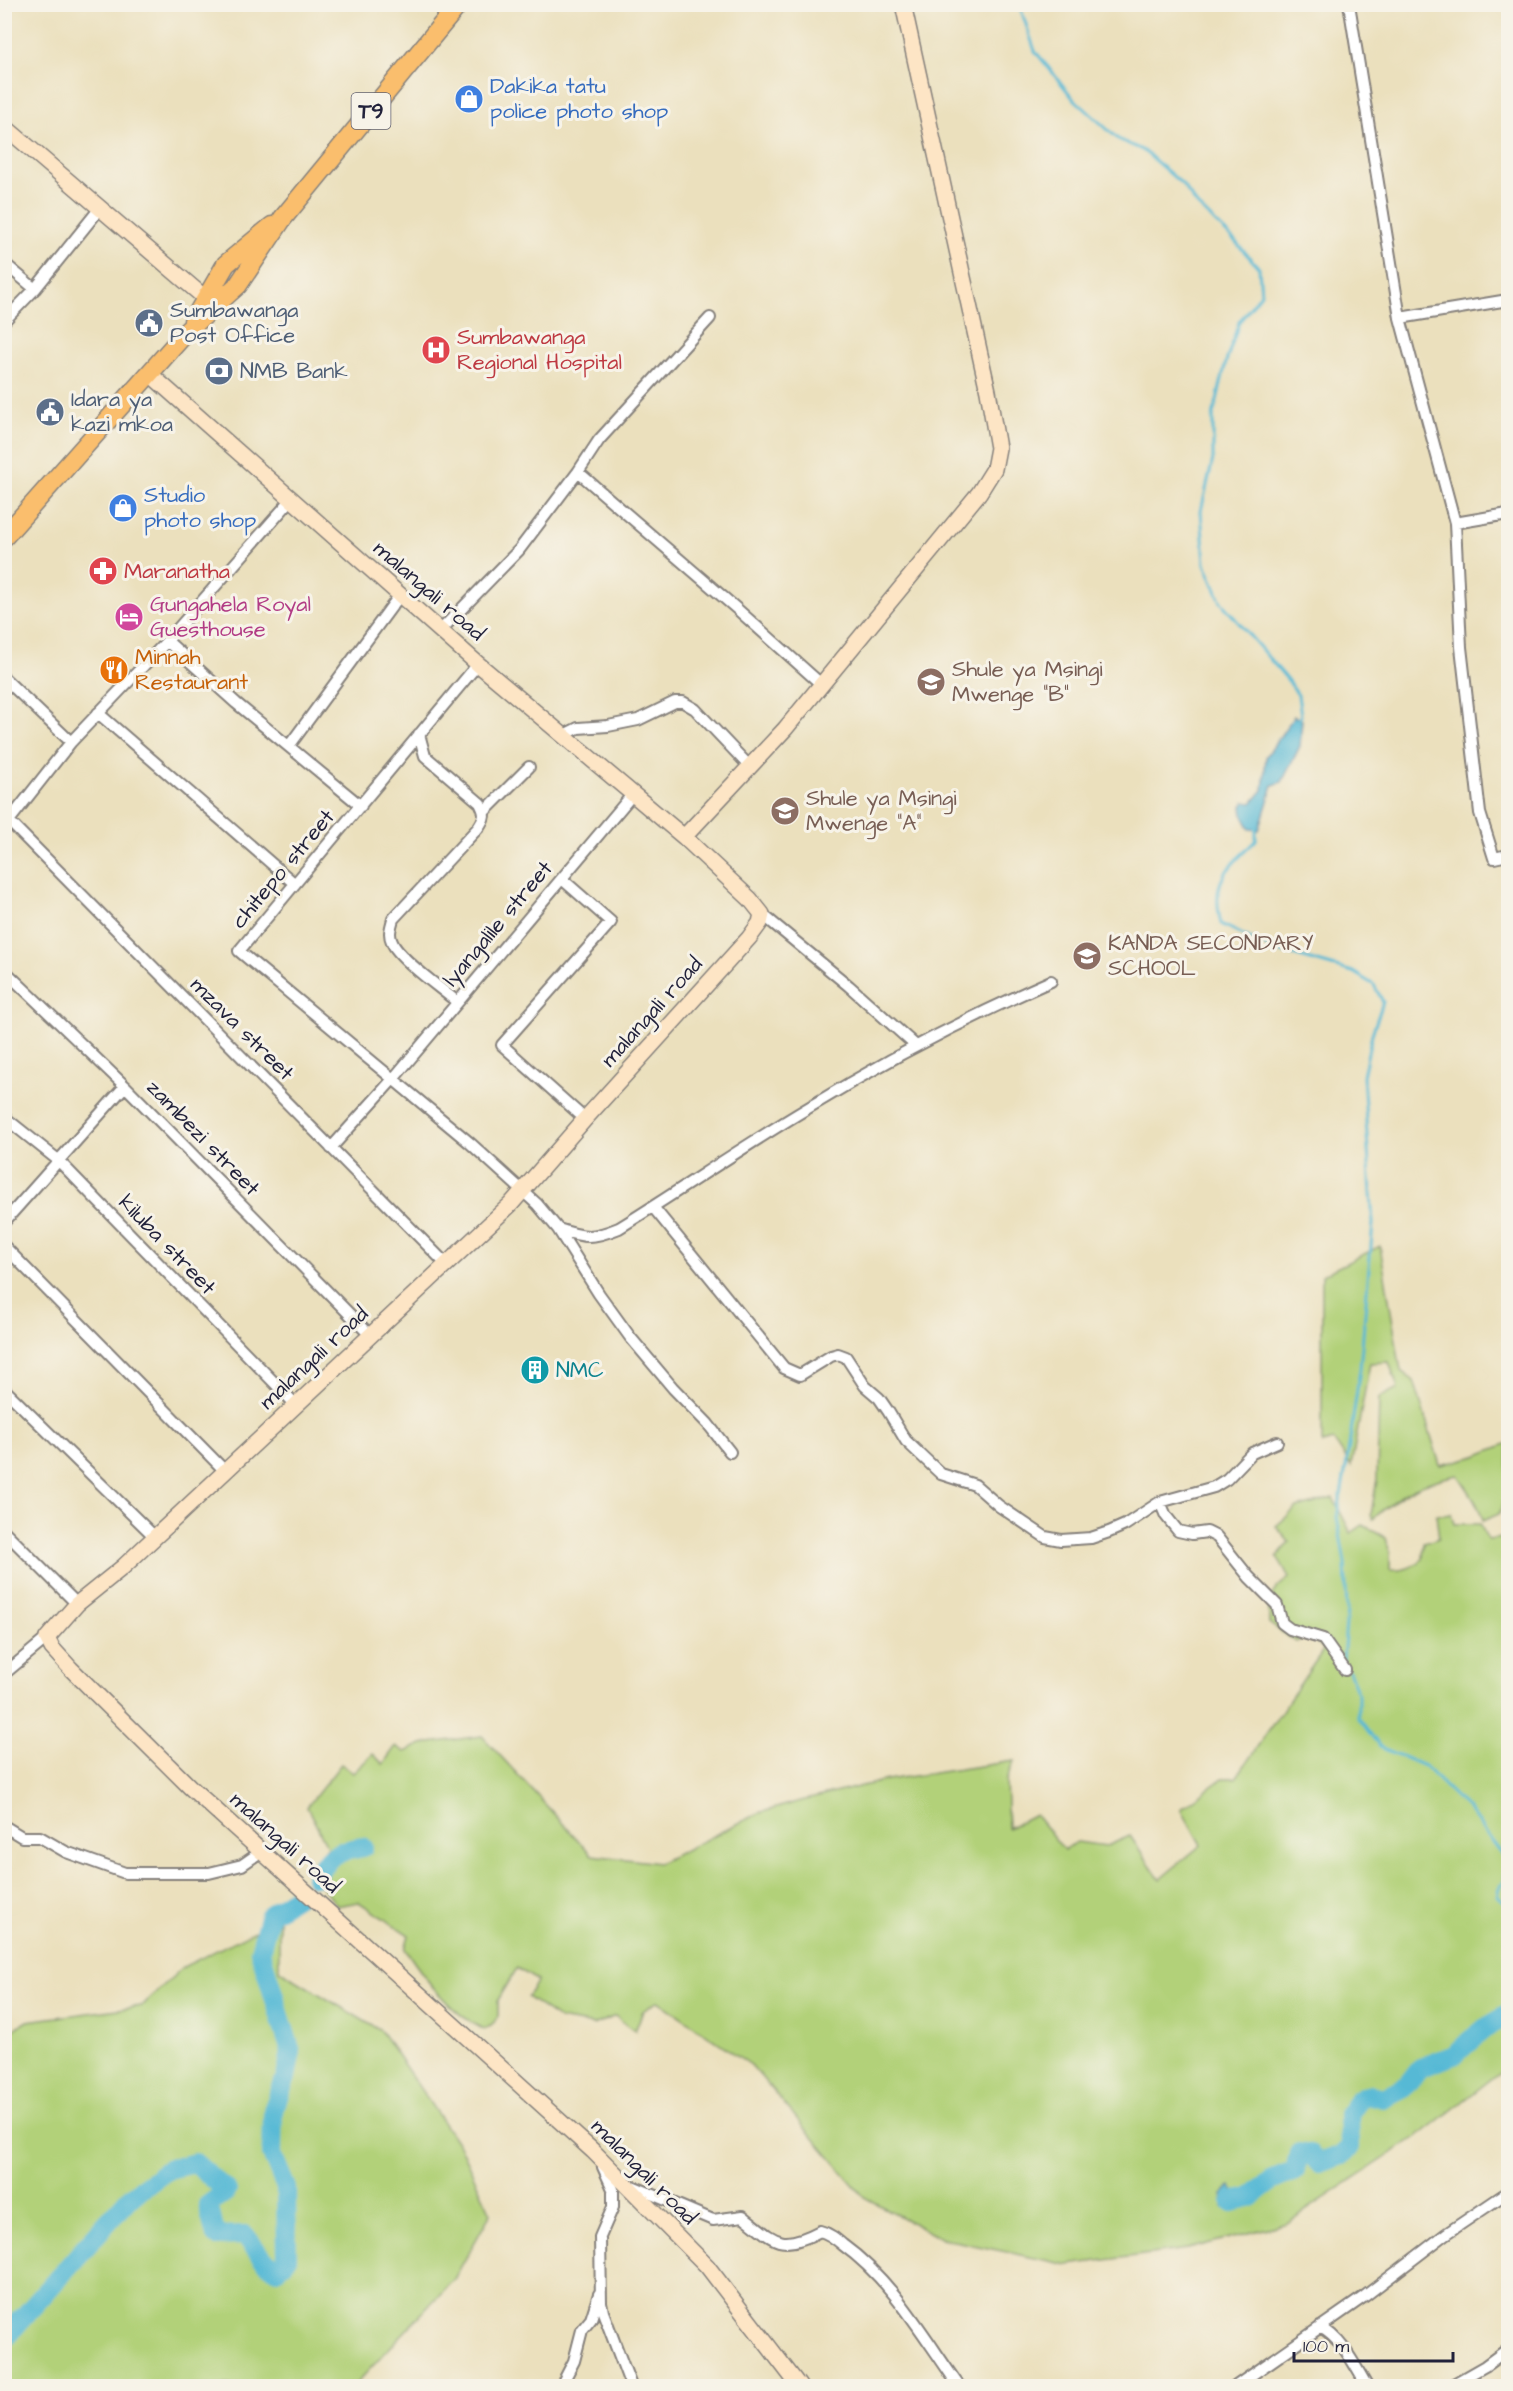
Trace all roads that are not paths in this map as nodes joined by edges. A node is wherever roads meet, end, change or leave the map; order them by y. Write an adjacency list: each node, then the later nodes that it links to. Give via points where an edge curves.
1 (459, 4): 6 (highway, T9)
2 (903, 4): 30 (street, via 998,448 994,469 979,493)
3 (1349, 4): 16 (street)
4 (4, 126): 5 (street)
5 (101, 207): 11 (street); 13 (street)
6 (283, 218): 7 (highway, T9); 9 (highway, T9)
7 (229, 261): 9 (highway); 10 (highway, T9)
8 (4, 263): 11 (street)
9 (246, 274): 12 (highway, T9)
10 (217, 277): 12 (highway); 13 (highway, T9)
11 (35, 290): 17 (street)
12 (233, 290): 18 (highway, T9)
13 (205, 298): 18 (highway, T9)
14 (1509, 300): 16 (street)
15 (710, 318): 20 (street, via 598,440)
16 (1400, 318): 23 (street)
17 (4, 321)
18 (188, 330): 19 (highway, T9)
19 (150, 374): 21 (street, malangali road); 24 (highway, T9)
20 (578, 472): 26 (street, via 519,549); 30 (street)
21 (291, 500): 25 (street, malangali road); 27 (street)
22 (1509, 514): 23 (street)
23 (1455, 523): 43 (street, via 1461,646 1480,813 1494,858)
24 (4, 537)
25 (400, 595): 26 (street, malangali road); 35 (street)
26 (440, 631): 28 (street, malangali road)
27 (168, 641): 31 (street); 35 (street)
28 (478, 664): 32 (street, chitepo street); 33 (street, malangali road)
29 (5, 679): 34 (street)
30 (820, 684): 37 (street)
31 (98, 713): 34 (street); 45 (street)
32 (419, 734): 39 (street, chitepo street); 40 (street, via 425,756)
33 (564, 735): 37 (street, via 578,728 638,720 683,702 695,709); 38 (street, malangali road)
34 (72, 742): 41 (street)
35 (289, 746): 39 (street)
36 (529, 767): 40 (street)
37 (750, 767): 42 (street)
38 (632, 795): 42 (street, malangali road); 44 (street, lyangalile street)
39 (361, 806): 45 (street, chitepo street)
40 (485, 811): 49 (street, via 478,828 393,919 390,933 400,953)
41 (7, 824): 55 (street, mzava street)
42 (684, 837): 46 (street, malangali road)
43 (1509, 855)
44 (562, 879): 49 (street, lyangalile street); 54 (street, via 611,922 502,1046)
45 (295, 884): 51 (street, chitepo street, via 236,949)
46 (762, 914): 50 (street); 54 (street, malangali road, via 749,938)
47 (4, 970): 52 (street, zambezi street)
48 (1051, 981): 50 (street)
49 (458, 1002): 51 (street, lyangalile street)
50 (916, 1046): 58 (street, via 807,1108)
51 (394, 1078): 55 (street, lyangalile street); 57 (street, chitepo street)
52 (125, 1086): 56 (street); 63 (street, zambezi street)
53 (4, 1117): 56 (street, kiluba street)
54 (585, 1119): 57 (street, malangali road)
55 (331, 1148): 62 (street, mzava street)
56 (58, 1160): 59 (street); 65 (street, kiluba street)
57 (523, 1190): 60 (street, chitepo street); 62 (street, malangali road)
58 (653, 1207): 60 (street, via 596,1237); 69 (street, via 784,1368 800,1375 831,1356 846,1358 865,1386 879,1398 906,1441 940,1474 975,1485 1046,1537 1091,1538 1125,1525)
59 (4, 1222)
60 (558, 1228): 67 (street, chitepo street, via 630,1336)
61 (4, 1246): 68 (street)
62 (447, 1265): 63 (street, malangali road)
63 (371, 1336): 65 (street, malangali road)
64 (4, 1389): 71 (street)
65 (297, 1406): 68 (street, malangali road)
66 (1277, 1442): 69 (street, via 1252,1454 1214,1487)
67 (730, 1452)
68 (225, 1471): 71 (street, malangali road)
69 (1160, 1502): 74 (street, via 1178,1532 1207,1532 1217,1537 1277,1605 1282,1623 1323,1640)
70 (4, 1531): 72 (street)
71 (155, 1537): 72 (street, malangali road)
72 (77, 1604): 73 (street, malangali road)
73 (47, 1638): 75 (street); 77 (street, malangali road, via 58,1656 102,1701)
74 (1345, 1670)
75 (4, 1674)
76 (4, 1826): 77 (street, via 22,1837 40,1837 66,1852 130,1874 209,1874 242,1865)
77 (262, 1851): 78 (street, malangali road)
78 (593, 2151): 79 (street, malangali road); 81 (street, via 613,2189 613,2207 600,2237)
79 (621, 2181): 86 (street, malangali road, via 707,2266); 87 (street, via 714,2220 743,2216 776,2241 795,2243 820,2231 827,2233 885,2283)
80 (1509, 2192): 82 (street)
81 (602, 2285): 84 (street); 85 (street, via 603,2313)
82 (1320, 2327): 88 (street); 89 (street, via 1330,2332)
83 (1509, 2349): 90 (street)
84 (561, 2386)
85 (632, 2386)
86 (799, 2386)
87 (960, 2386)
88 (1236, 2386)
89 (1367, 2386)
90 (1450, 2386)

